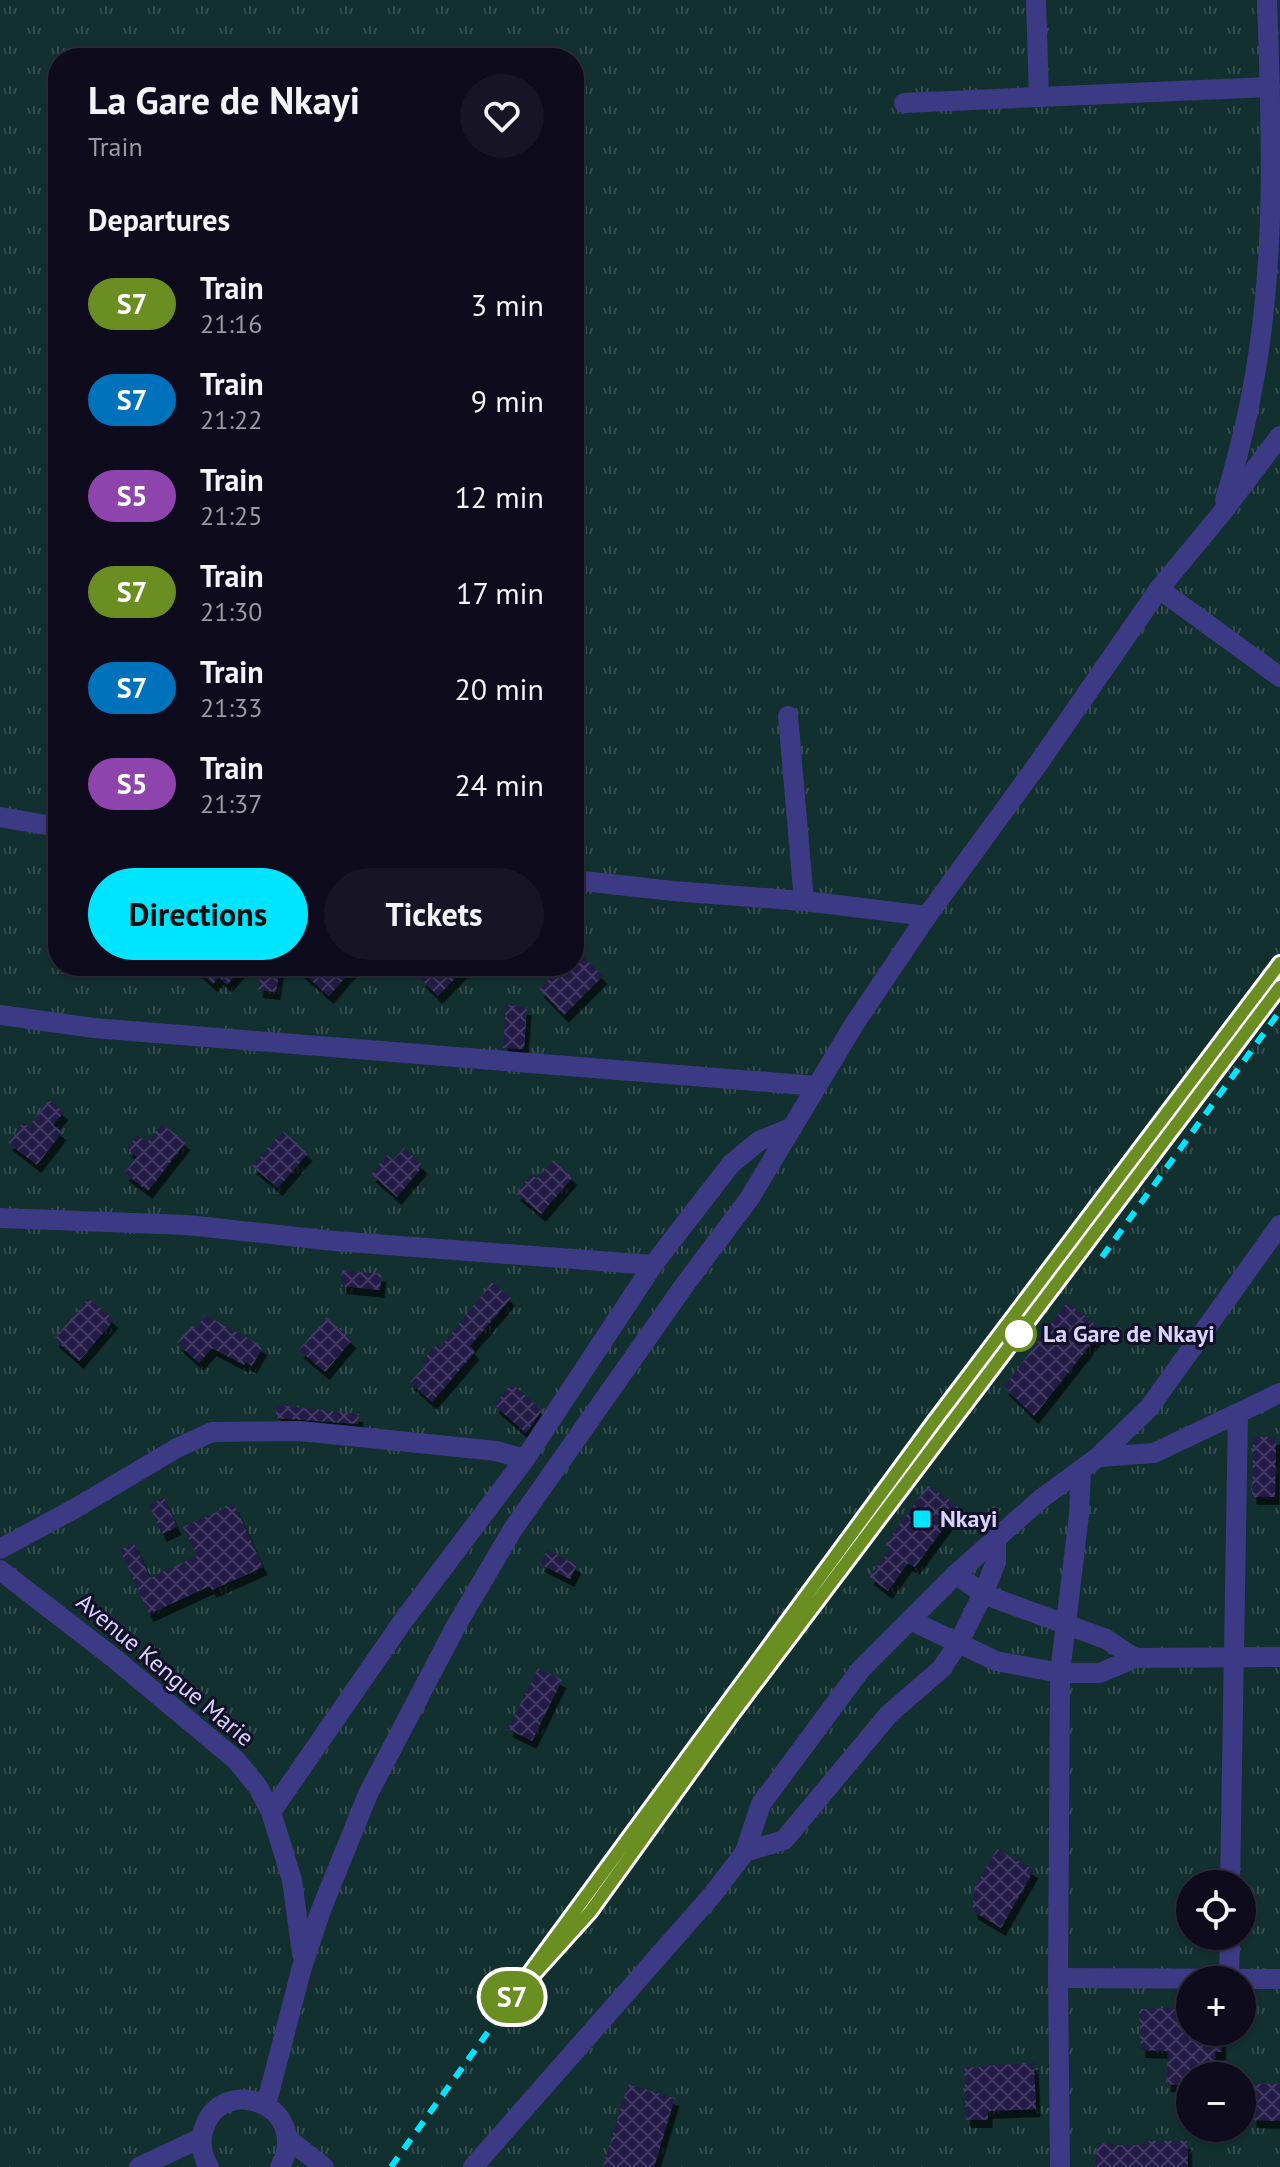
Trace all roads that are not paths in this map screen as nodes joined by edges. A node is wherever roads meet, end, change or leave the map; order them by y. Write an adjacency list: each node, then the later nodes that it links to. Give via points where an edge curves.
1 (1036, 0): 4 (street)
2 (1267, 0): 3 (street)
3 (1270, 87): 4 (street); 7 (street, via 1259,355)
4 (1039, 97): 5 (street)
5 (904, 103)
6 (1280, 436): 7 (street)
7 (1221, 514): 8 (street)
8 (1159, 589): 9 (street); 15 (street)
9 (1280, 677)
10 (788, 716): 14 (street)
11 (0, 817): 12 (street)
12 (48, 825)
13 (584, 881): 14 (street)
14 (804, 901): 15 (street)
15 (927, 916): 17 (street)
16 (0, 1015): 17 (street, via 94,1028)
17 (817, 1086): 18 (street)
18 (793, 1127): 21 (street, via 759,1141 731,1164); 42 (street, via 749,1199 513,1529 456,1626 368,1794)
19 (0, 1218): 21 (street, via 187,1225)
20 (1280, 1225): 24 (street, via 1149,1408)
21 (653, 1265): 25 (street)
22 (1280, 1393): 23 (street)
23 (1238, 1414): 24 (street, via 1154,1453); 37 (street)
24 (1098, 1457): 26 (street)
25 (525, 1459): 28 (street, via 496,1451 299,1431 212,1432); 39 (street, via 403,1621)
26 (1081, 1470): 27 (street); 33 (street)
27 (996, 1538): 30 (street); 31 (street, via 996,1562)
28 (0, 1549)
29 (0, 1570): 39 (street, Avenue Kengue Marie, via 236,1760)
30 (956, 1574): 31 (street); 32 (street)
31 (983, 1594): 33 (street); 34 (street)
32 (910, 1620): 34 (street); 40 (street, via 861,1669 761,1804)
33 (1066, 1624): 36 (street, via 1106,1639); 38 (street)
34 (958, 1644): 38 (street, via 996,1661); 40 (street, via 941,1669 889,1714 784,1840)
35 (1280, 1657): 37 (street)
36 (1135, 1658): 37 (street); 38 (street, via 1100,1673)
37 (1232, 1658): 41 (street)
38 (1060, 1673): 43 (street)
39 (271, 1812): 42 (street, Avenue Kengue Marie, via 292,1880)
40 (745, 1852): 54 (street)
41 (1230, 1870)
42 (302, 1967): 47 (street)
43 (1058, 1978): 44 (street); 55 (street)
44 (1176, 1979)
45 (1256, 1979): 46 (street)
46 (1280, 1979)
47 (266, 2105): 48 (street, via 231,2101 211,2115); 49 (street, via 281,2119)
48 (201, 2138): 50 (street); 51 (street)
49 (287, 2138): 52 (street); 53 (street)
50 (139, 2167)
51 (209, 2167)
52 (280, 2167)
53 (324, 2167)
54 (473, 2167)
55 (1060, 2167)

